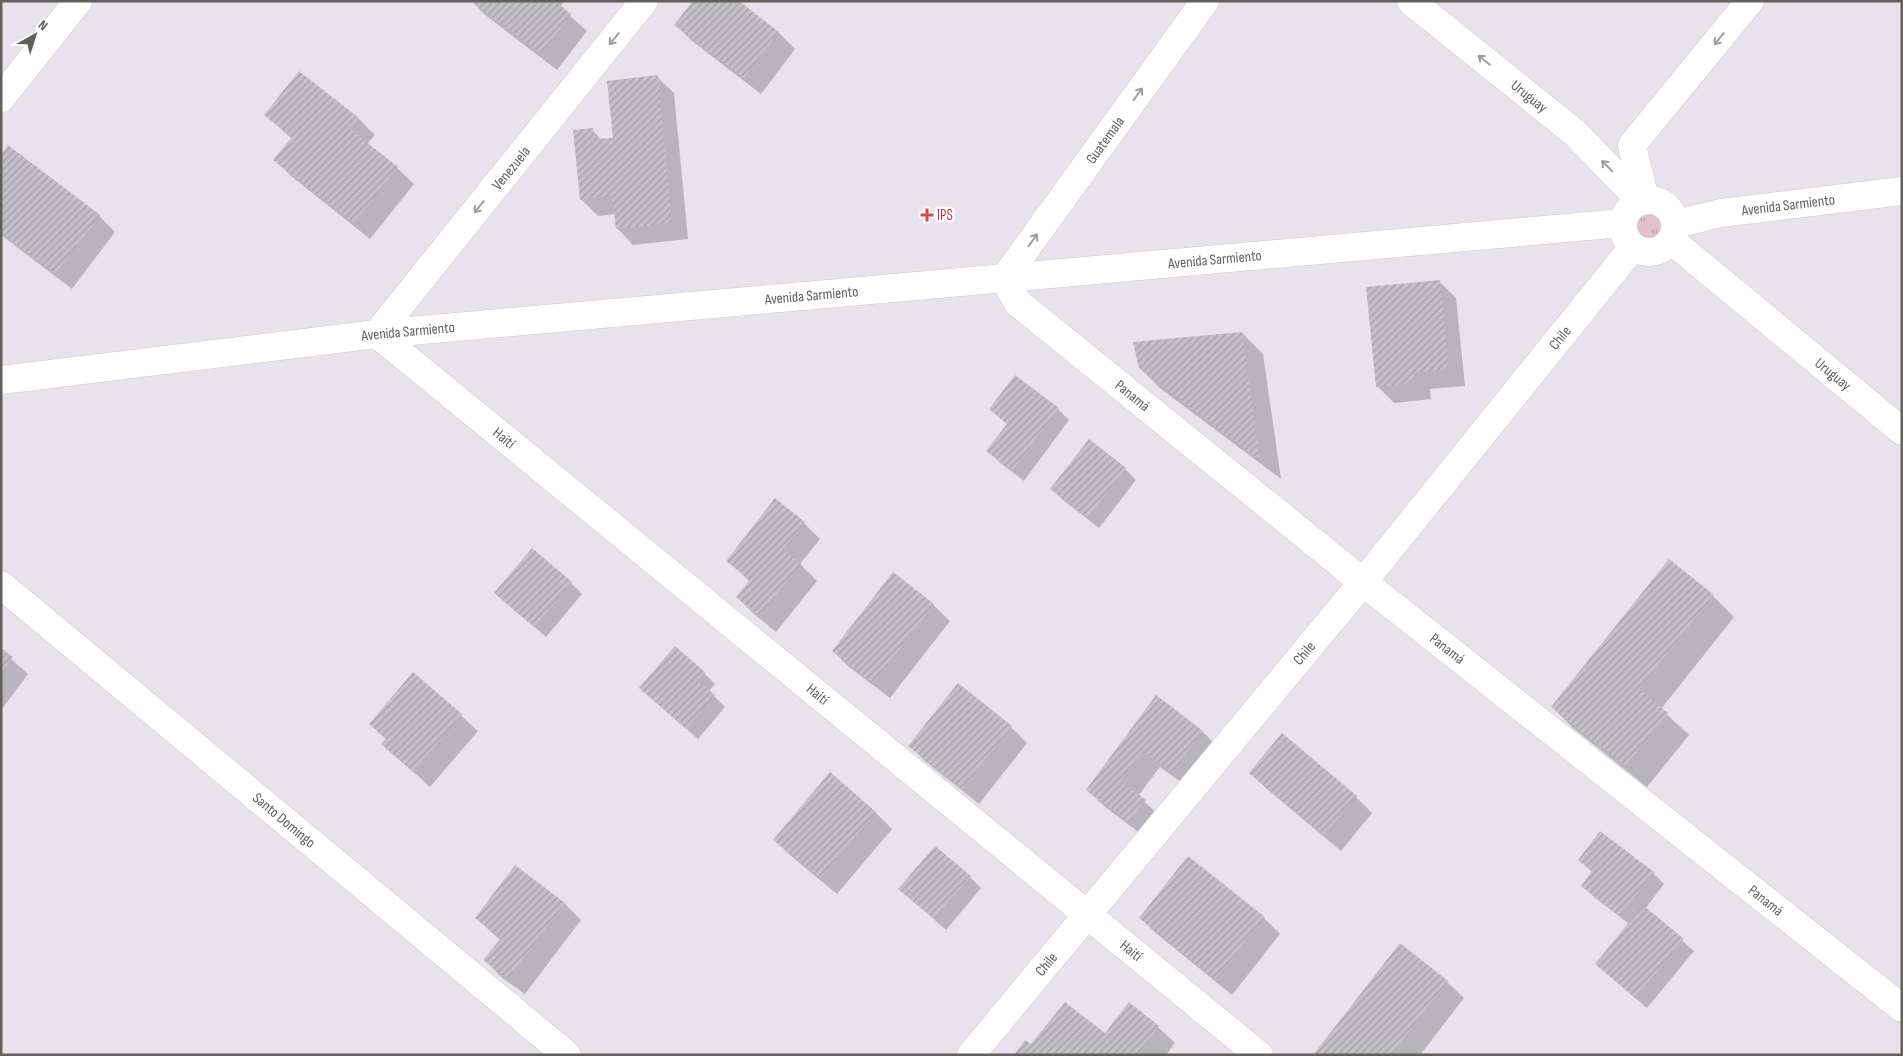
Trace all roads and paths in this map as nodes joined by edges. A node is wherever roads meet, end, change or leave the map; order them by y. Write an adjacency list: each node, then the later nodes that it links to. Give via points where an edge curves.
1 (644, 1): 12 (street, Venezuela, one-way to 12)
2 (1205, 1): 11 (street, Guatemala, one-way to 2)
3 (1411, 1): 8 (street, Uruguay, one-way to 3, via 1575,133)
4 (1750, 1): 8 (street, one-way to 8, via 1632,145)
5 (67, 5): 6 (street)
6 (1, 98)
7 (1902, 191): 9 (street, Avenida Sarmiento, via 1721,212)
8 (1643, 200): 9 (street, via 1662,203 1674,216); 10 (street, via 1628,210)
9 (1674, 232): 10 (street, via 1661,250 1654,253 1639,251); 14 (street, Uruguay)
10 (1628, 235): 11 (street, Avenida Sarmiento); 15 (street, Chile)
11 (1004, 280): 12 (street, Avenida Sarmiento); 15 (street, Panamá, via 1018,303)
12 (377, 334): 13 (street, Avenida Sarmiento); 17 (street, Haití)
13 (1, 380)
14 (1902, 431)
15 (1364, 582): 17 (street, Chile); 18 (street, Panamá)
16 (1, 585): 19 (street, Santo Domingo)
17 (1087, 915): 20 (street, Chile); 21 (street, Haití)
18 (1902, 1008)
19 (567, 1055)
20 (971, 1055)
21 (1259, 1055)

